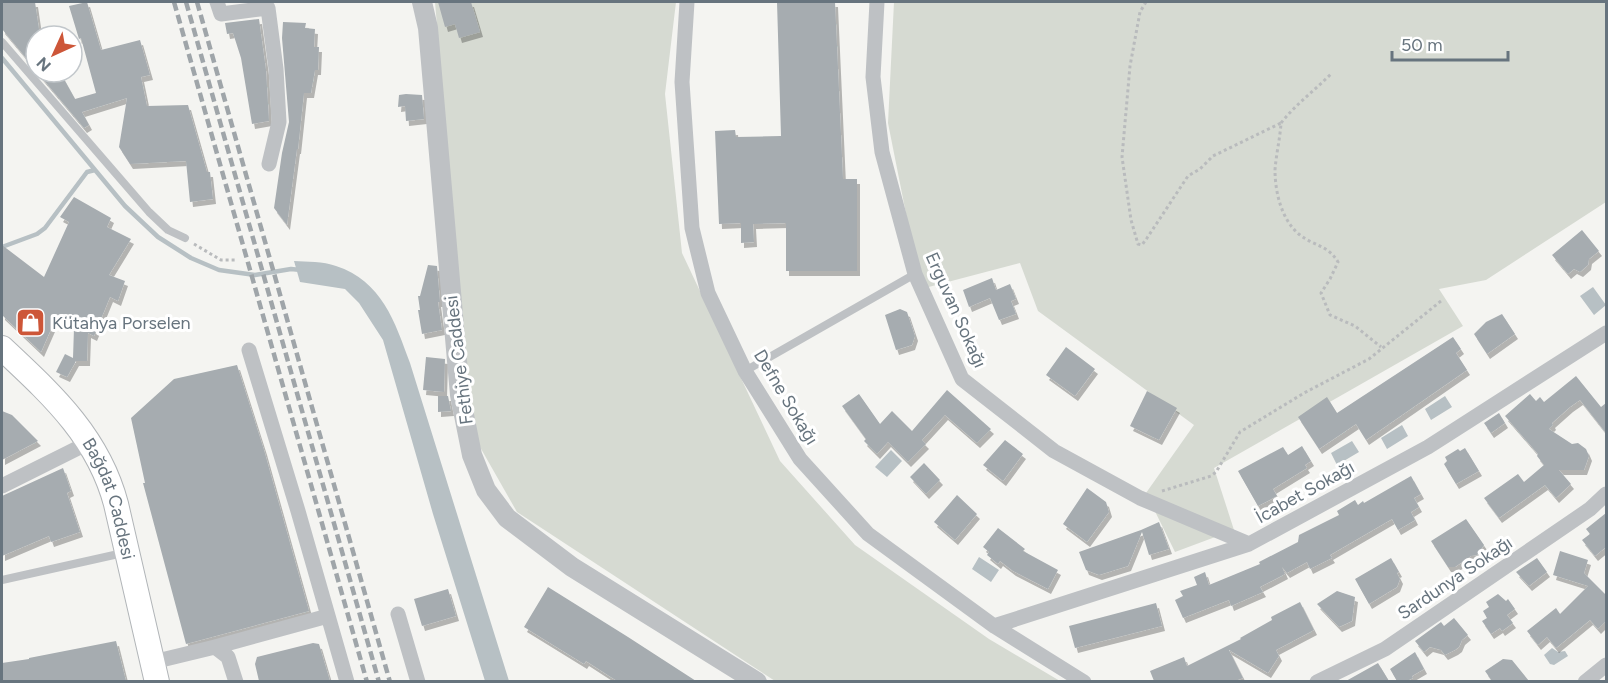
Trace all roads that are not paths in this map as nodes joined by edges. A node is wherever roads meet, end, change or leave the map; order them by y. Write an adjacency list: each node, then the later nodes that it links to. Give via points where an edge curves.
1 (217, 2): 6 (street, via 221,14 268,8 279,115)
2 (422, 2): 29 (street, Fethiye Caddesi, via 428,27 460,395 472,455 486,490 507,518 572,567)
3 (687, 2): 13 (street, Defne Sokağı, via 682,82 692,228 708,293)
4 (877, 2): 8 (street, Erguvan Sokağı, via 873,77 882,152)
5 (2, 42): 7 (lane, via 148,212 168,230)
6 (269, 164)
7 (185, 238)
8 (915, 274): 13 (lane); 17 (street, Erguvan Sokağı, via 962,379 1054,451 1140,498)
9 (1606, 333): 17 (street, İcabet Sokağı, via 1428,447)
10 (2, 348): 25 (main road, Bağdat Caddesi, via 67,413 99,459 116,504)
11 (249, 350): 21 (street)
12 (2, 371): 14 (main road, Bağdat Caddesi, via 45,409)
13 (745, 371): 22 (street, Defne Sokağı, via 800,459 868,534)
14 (78, 448): 15 (street); 18 (main road, Bağdat Caddesi, via 96,486)
15 (2, 486)
16 (1606, 494): 31 (street, Sardunya Sokağı, via 1590,509 1385,649)
17 (1250, 544): 22 (street, İcabet Sokağı)
18 (114, 555): 19 (lane); 25 (main road, Bağdat Caddesi)
19 (2, 580)
20 (398, 614): 28 (street)
21 (328, 616): 23 (street); 27 (street)
22 (994, 626): 30 (street, Defne Sokağı)
23 (215, 647): 25 (street); 26 (street, via 228,657)
24 (1606, 665): 32 (street)
25 (151, 675)
26 (236, 681)
27 (347, 681)
28 (418, 681)
29 (757, 681)
30 (1084, 681)
31 (1317, 681)
32 (1585, 681)

